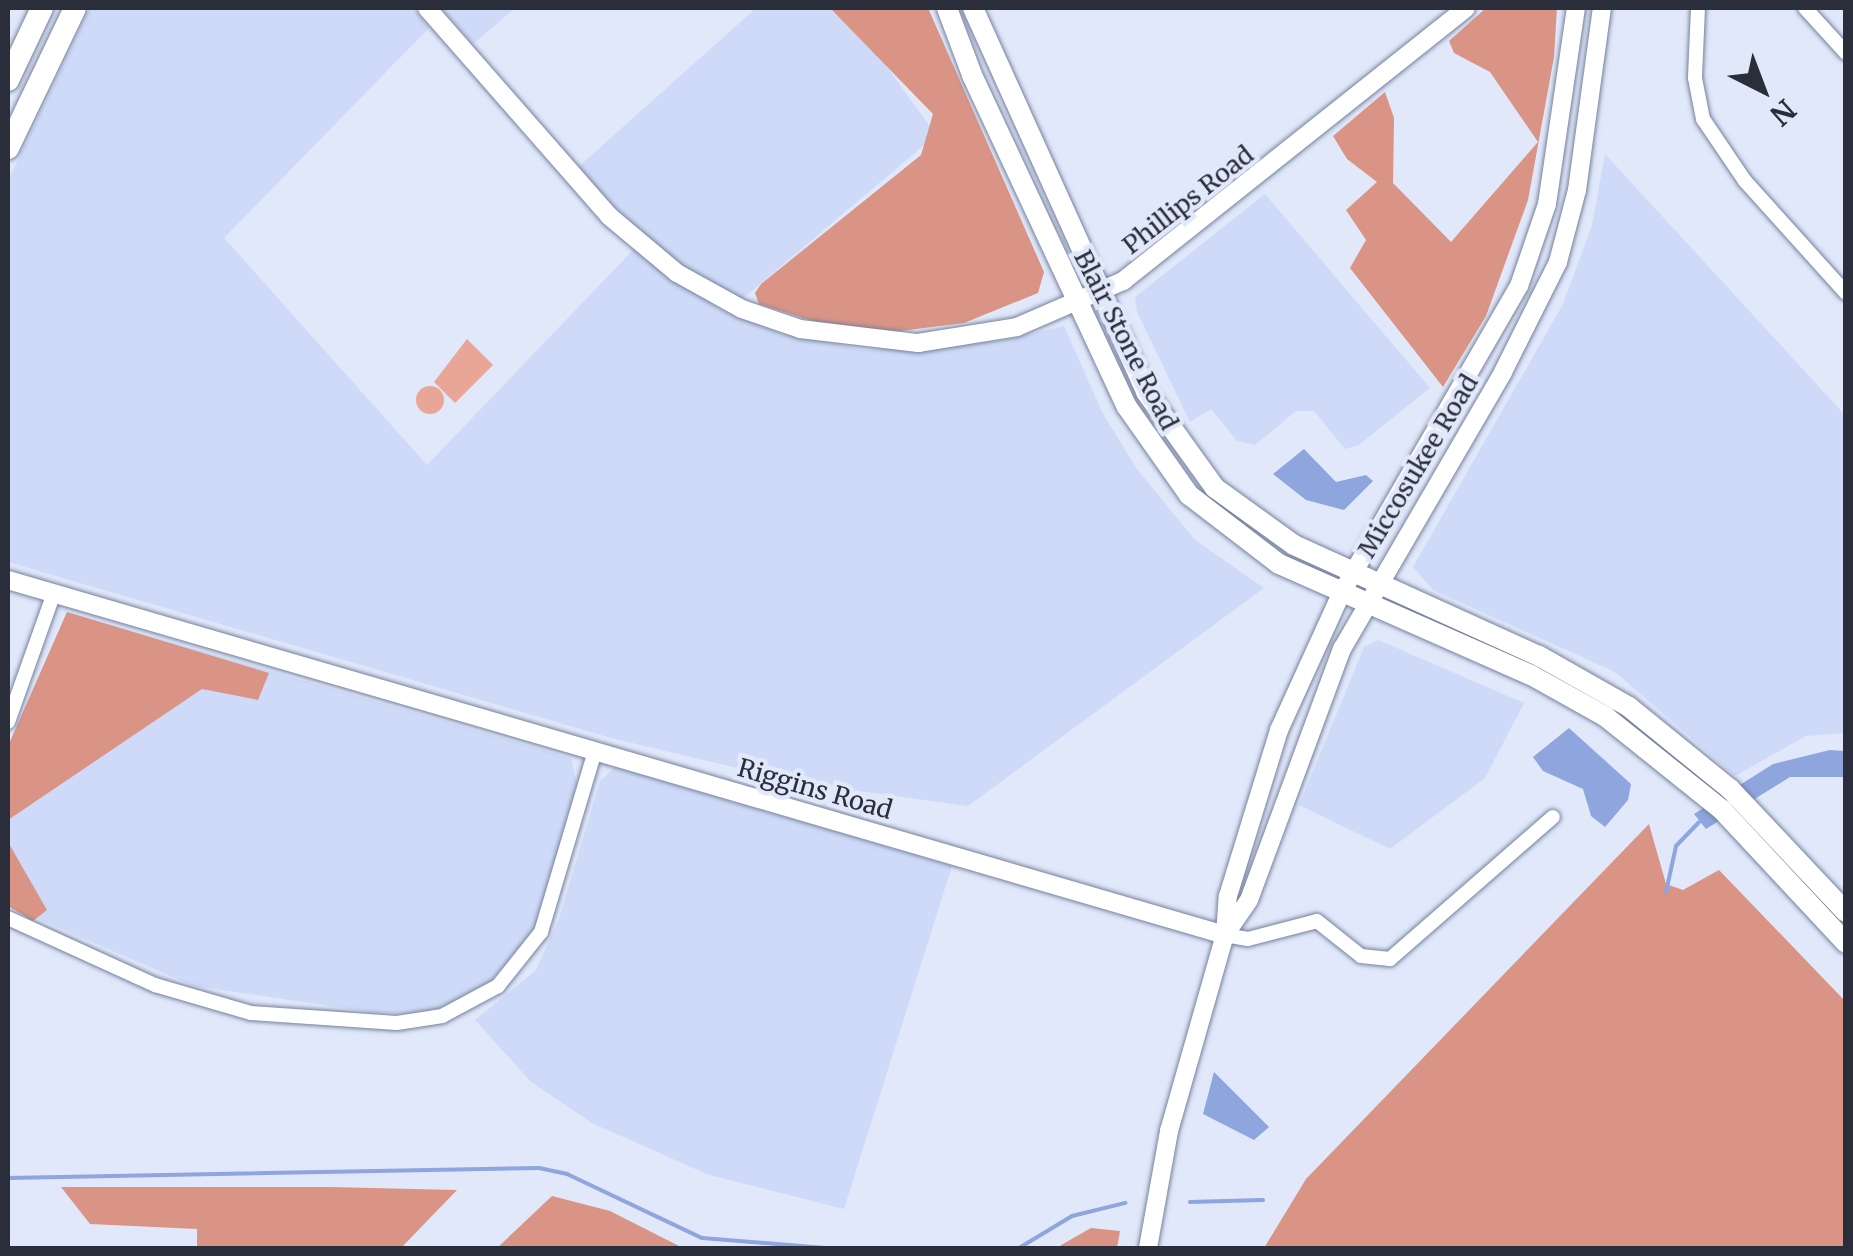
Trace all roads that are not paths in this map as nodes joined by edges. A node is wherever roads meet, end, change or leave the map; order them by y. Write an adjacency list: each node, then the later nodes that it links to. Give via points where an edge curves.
1 (42, 8): 12 (main road)
2 (75, 8): 13 (main road)
3 (427, 8): 17 (street, Phillips Road, via 617,224 677,273 742,309 843,337 918,342 1017,327)
4 (947, 8): 17 (main road, Blair Stone Road)
5 (973, 8): 16 (main road, Blair Stone Road)
6 (1466, 8): 16 (street, Phillips Road, via 1192,230)
7 (1576, 8): 18 (street, Miccosukee Road, via 1547,204)
8 (1602, 8): 19 (street, Miccosukee Road, via 1577,190 1558,262)
9 (1698, 8): 15 (street, via 1695,78 1703,119 1723,153)
10 (1804, 8): 11 (street)
11 (1846, 53)
12 (8, 80)
13 (15, 113): 14 (main road)
14 (8, 148)
15 (1846, 293)
16 (1100, 294): 17 (street, Phillips Road); 20 (main road, Blair Stone Road, via 1167,428 1215,488 1270,531)
17 (1078, 304): 23 (main road, Blair Stone Road, via 1127,407 1190,495 1243,542)
18 (1502, 320): 19 (street); 20 (street, Miccosukee Road)
19 (1525, 332): 24 (street, Miccosukee Road)
20 (1353, 574): 23 (street, Miccosukee Road); 24 (main road, Blair Stone Road)
21 (8, 580): 22 (street, Riggins Road)
22 (54, 593): 25 (street); 26 (street, Riggins Road)
23 (1341, 594): 24 (main road, Blair Stone Road); 31 (street, Miccosukee Road, via 1264,776 1228,896)
24 (1371, 594): 27 (main road, via 1570,696); 31 (street, Miccosukee Road, via 1307,729 1249,900)
25 (8, 722)
26 (595, 751): 30 (street, via 549,911 530,951 498,986 442,1016 397,1023 252,1014 154,985); 31 (street, Riggins Road)
27 (1700, 776): 29 (main road); 32 (main road)
28 (1552, 817): 31 (street, Riggins Road, via 1390,959 1361,956 1317,920 1248,939)
29 (1846, 912)
30 (8, 918)
31 (1224, 935): 33 (street, Miccosukee Road)
32 (1846, 943)
33 (1148, 1248)

